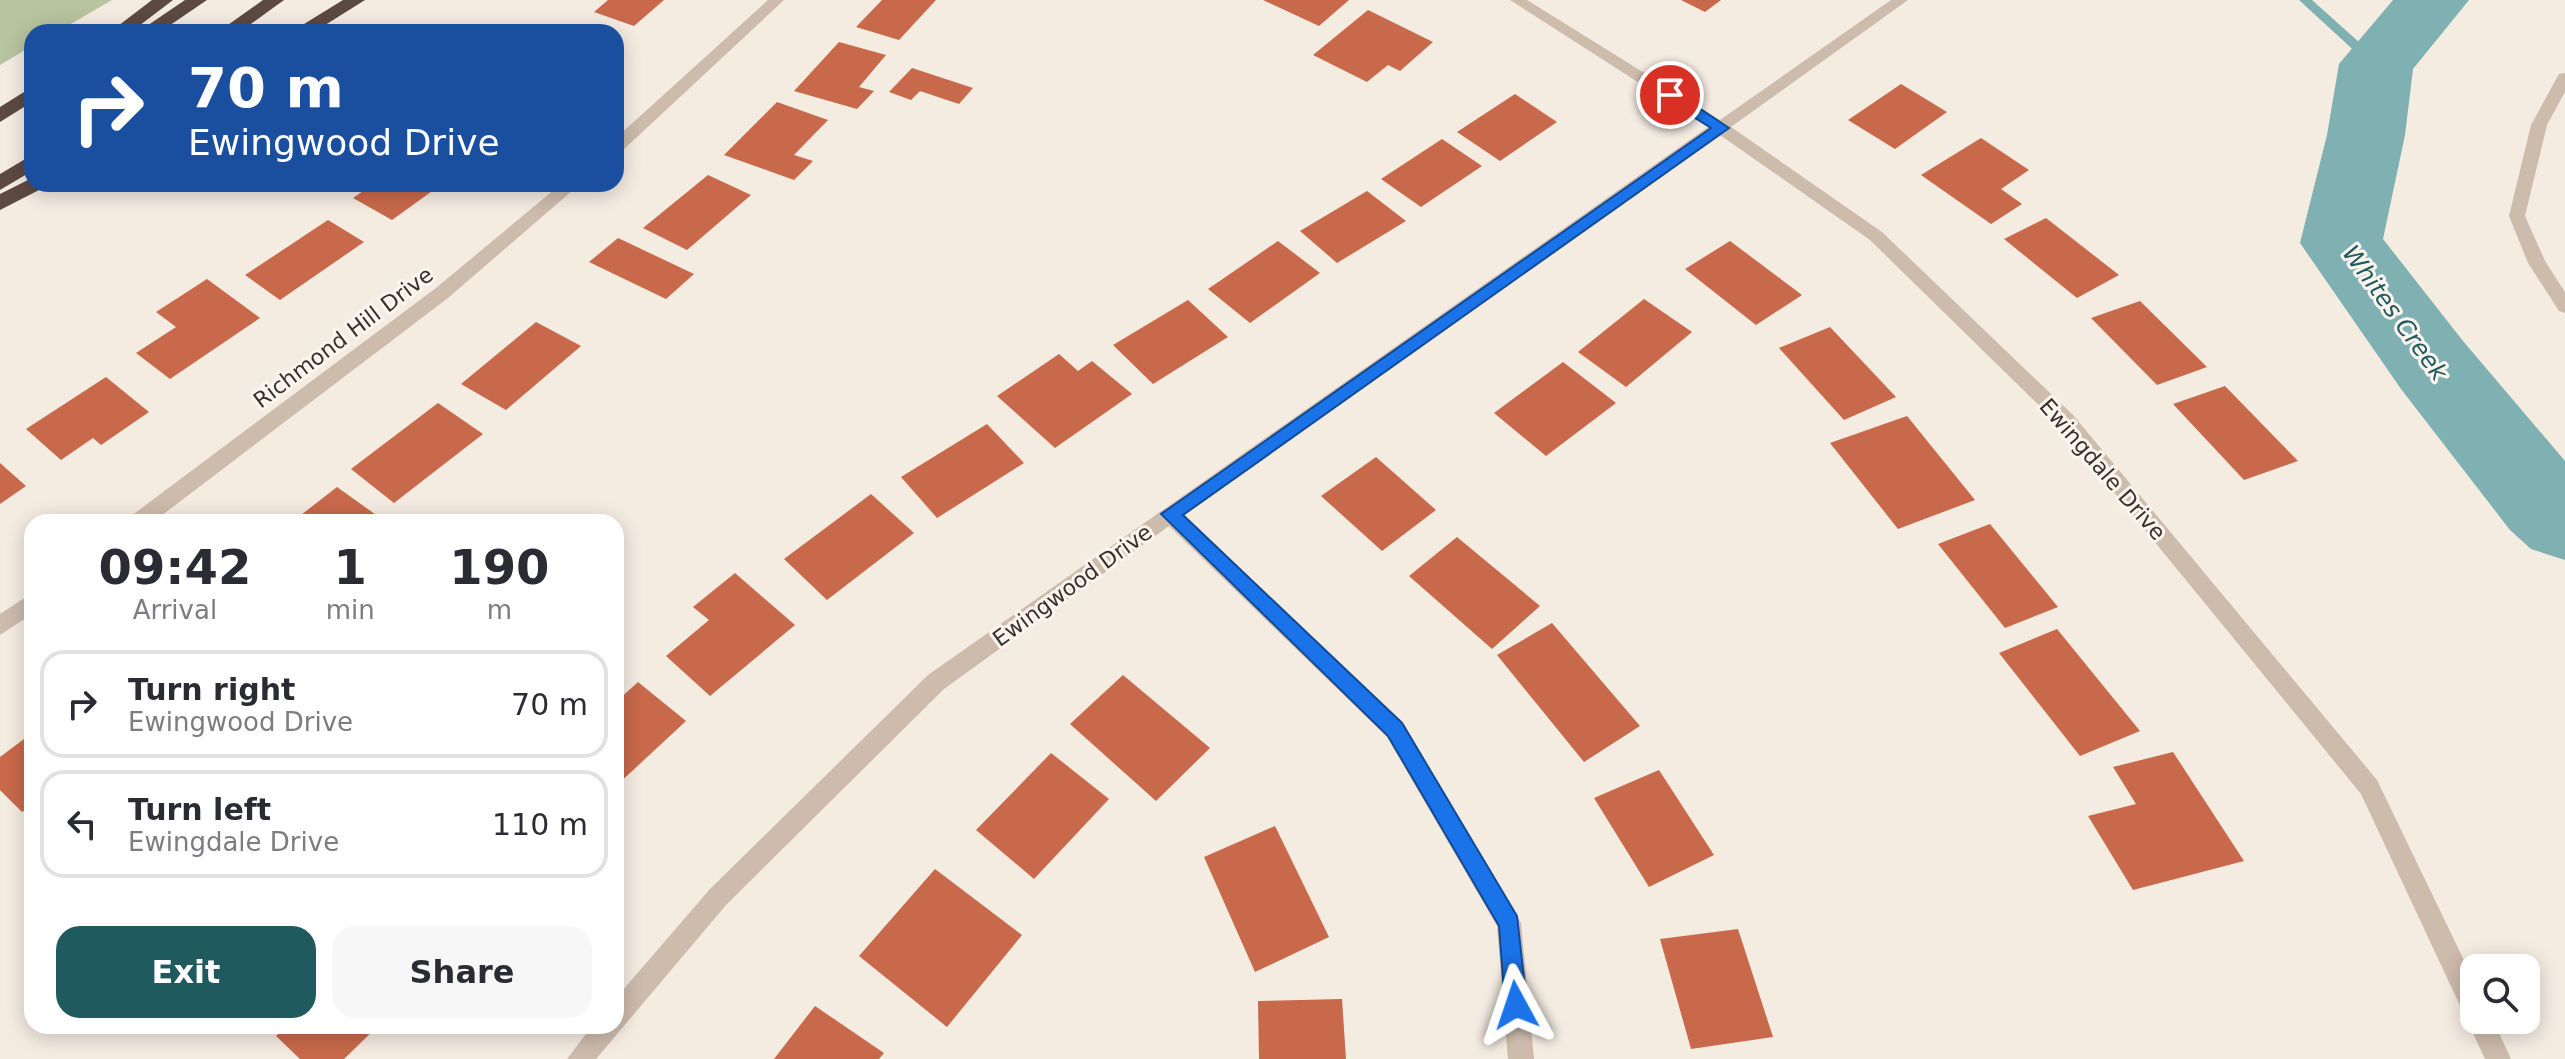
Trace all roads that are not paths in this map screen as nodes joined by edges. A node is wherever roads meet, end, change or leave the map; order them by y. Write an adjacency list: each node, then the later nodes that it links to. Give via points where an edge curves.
1 (164, 0): 8 (highway)
2 (198, 0): 9 (highway)
3 (275, 0): 10 (highway)
4 (356, 0): 11 (highway)
5 (777, 0): 18 (street)
6 (1517, 0): 17 (street, Ewingdale Drive)
7 (1901, 0): 17 (street, Ewingwood Drive)
8 (130, 24)
9 (160, 24)
10 (239, 24)
11 (314, 24)
12 (2565, 78): 24 (street, via 2539,125 2517,216 2537,263)
13 (24, 99): 15 (highway)
14 (24, 109): 16 (highway)
15 (0, 116)
16 (0, 124)
17 (1721, 128): 26 (street, Ewingwood Drive); 29 (street, Ewingdale Drive, via 1876,236 2066,420 2369,787)
18 (624, 140)
19 (24, 167): 20 (highway)
20 (0, 183)
21 (24, 190): 23 (highway)
22 (562, 192): 25 (street, Richmond Hill Drive, via 442,293)
23 (0, 203)
24 (2565, 306)
25 (149, 514)
26 (1170, 514): 30 (street, Ewingwood Drive, via 936,682 718,897); 34 (street, via 1395,730 1509,923)
27 (24, 608): 28 (street)
28 (0, 626)
29 (2460, 979)
30 (624, 1008)
31 (601, 1034): 33 (street)
32 (2486, 1034): 35 (street)
33 (580, 1059)
34 (1521, 1059)
35 (2498, 1059)

